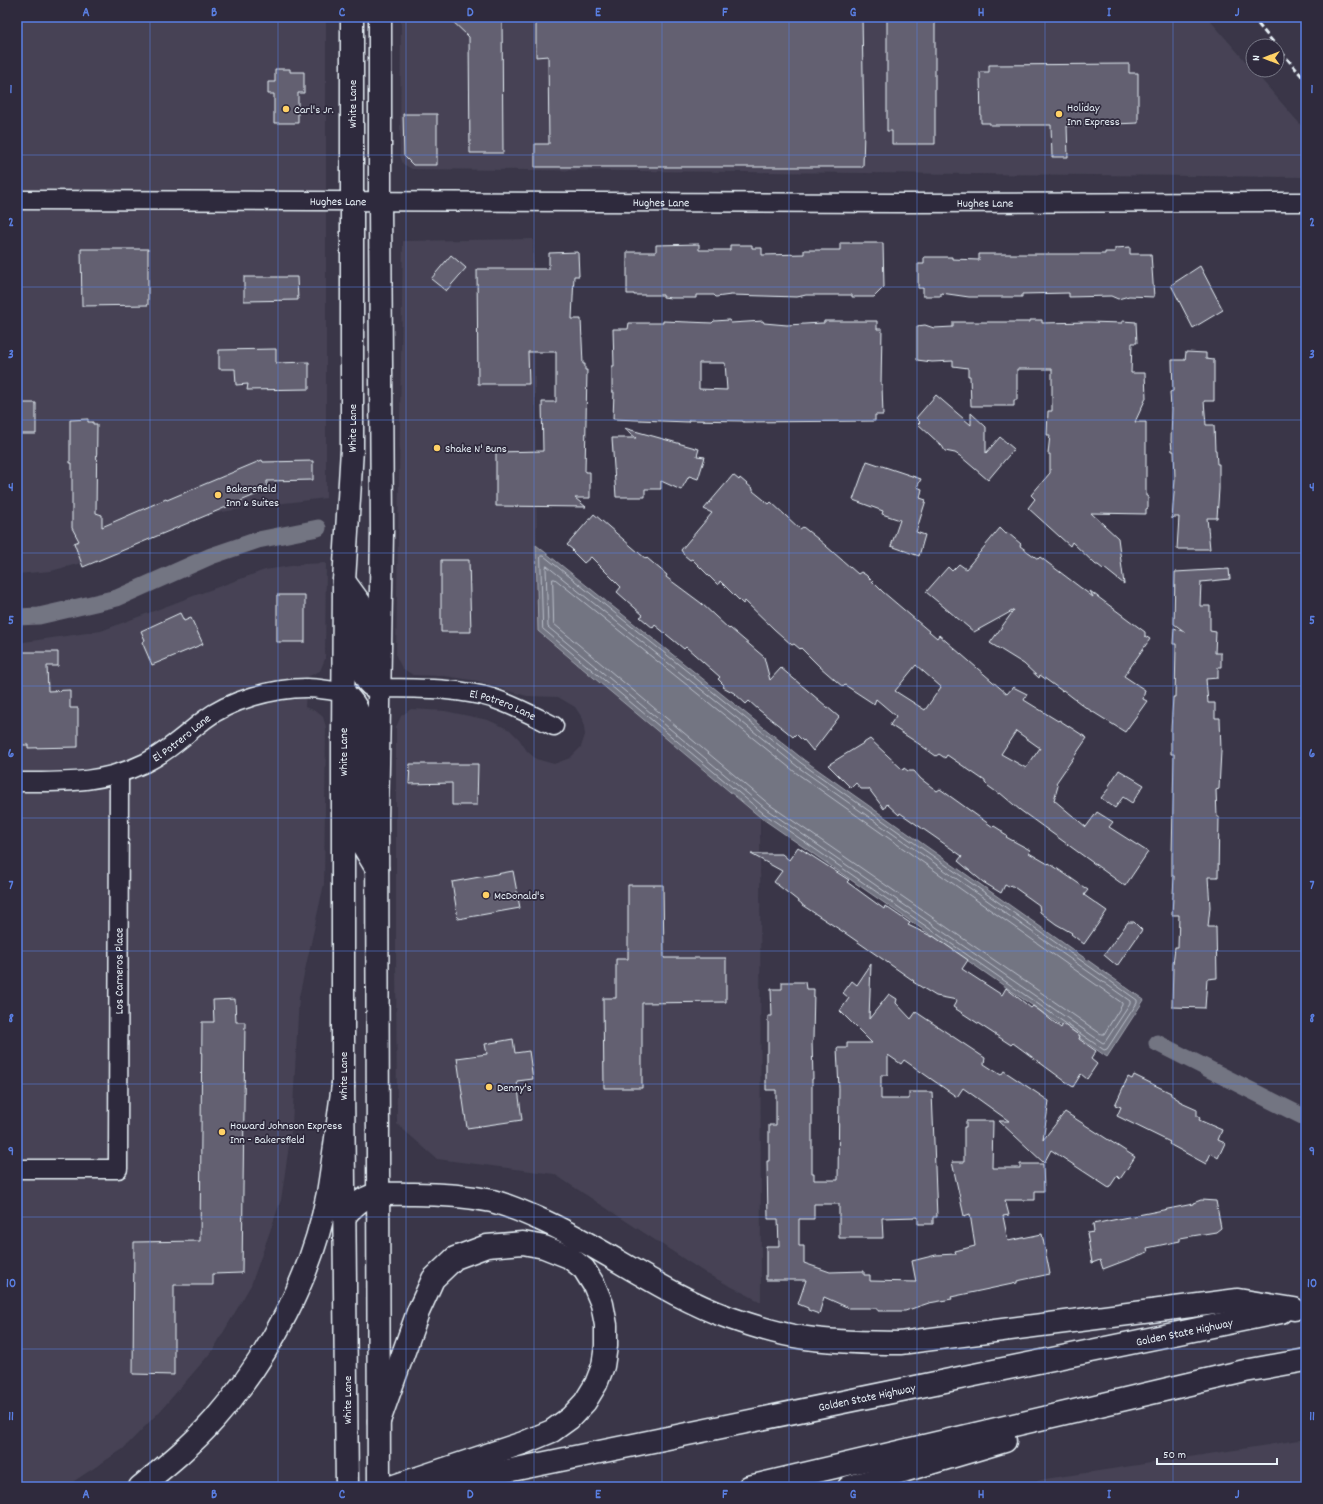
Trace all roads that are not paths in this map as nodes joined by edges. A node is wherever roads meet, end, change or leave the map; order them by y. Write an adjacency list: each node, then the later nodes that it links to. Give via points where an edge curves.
1 (352, 17): 4 (main road, White Lane)
2 (380, 17): 5 (main road)
3 (17, 200): 4 (street, Hughes Lane)
4 (352, 201): 5 (street, Hughes Lane); 7 (main road, White Lane, via 352,449)
5 (380, 202): 6 (street, Hughes Lane); 8 (main road, via 382,532)
6 (1306, 202)
7 (344, 581): 8 (main road, via 360,603 363,672 372,687); 9 (main road, White Lane)
8 (378, 688): 10 (street, El Potrero Lane, via 445,689 473,693 501,701); 13 (main road)
9 (343, 692): 11 (street, El Potrero Lane, via 308,688 282,689 234,703 209,716 167,749); 13 (main road, via 352,700 359,712 362,844); 14 (main road, White Lane)
10 (554, 726)
11 (119, 773): 12 (street, El Potrero Lane, via 75,782); 15 (street, Los Carneros Place, via 118,1169)
12 (17, 782)
13 (377, 870): 16 (main road)
14 (343, 1085): 17 (main road, White Lane); 22 (main road, via 328,1194 315,1242 284,1319 264,1355 214,1421 178,1456)
15 (17, 1169)
16 (379, 1194): 17 (main road, via 365,1198); 18 (main road, via 435,1194 492,1201 513,1208 558,1227 701,1307 766,1329 805,1338 900,1343 1238,1300); 21 (main road)
17 (344, 1218): 23 (main road, White Lane)
18 (1300, 1308): 26 (main road, Golden State Highway)
19 (1306, 1360): 20 (main road)
20 (1244, 1371): 27 (main road); 28 (main road)
21 (379, 1421): 24 (main road); 25 (main road, via 418,1312 433,1279 456,1258 487,1246 524,1243 544,1247 568,1257 584,1269 602,1304 606,1346 603,1366 596,1384 570,1418 552,1431 523,1443)
22 (140, 1487)
23 (347, 1487)
24 (379, 1487)
25 (391, 1487)
26 (428, 1487)
27 (749, 1487)
28 (849, 1487)

